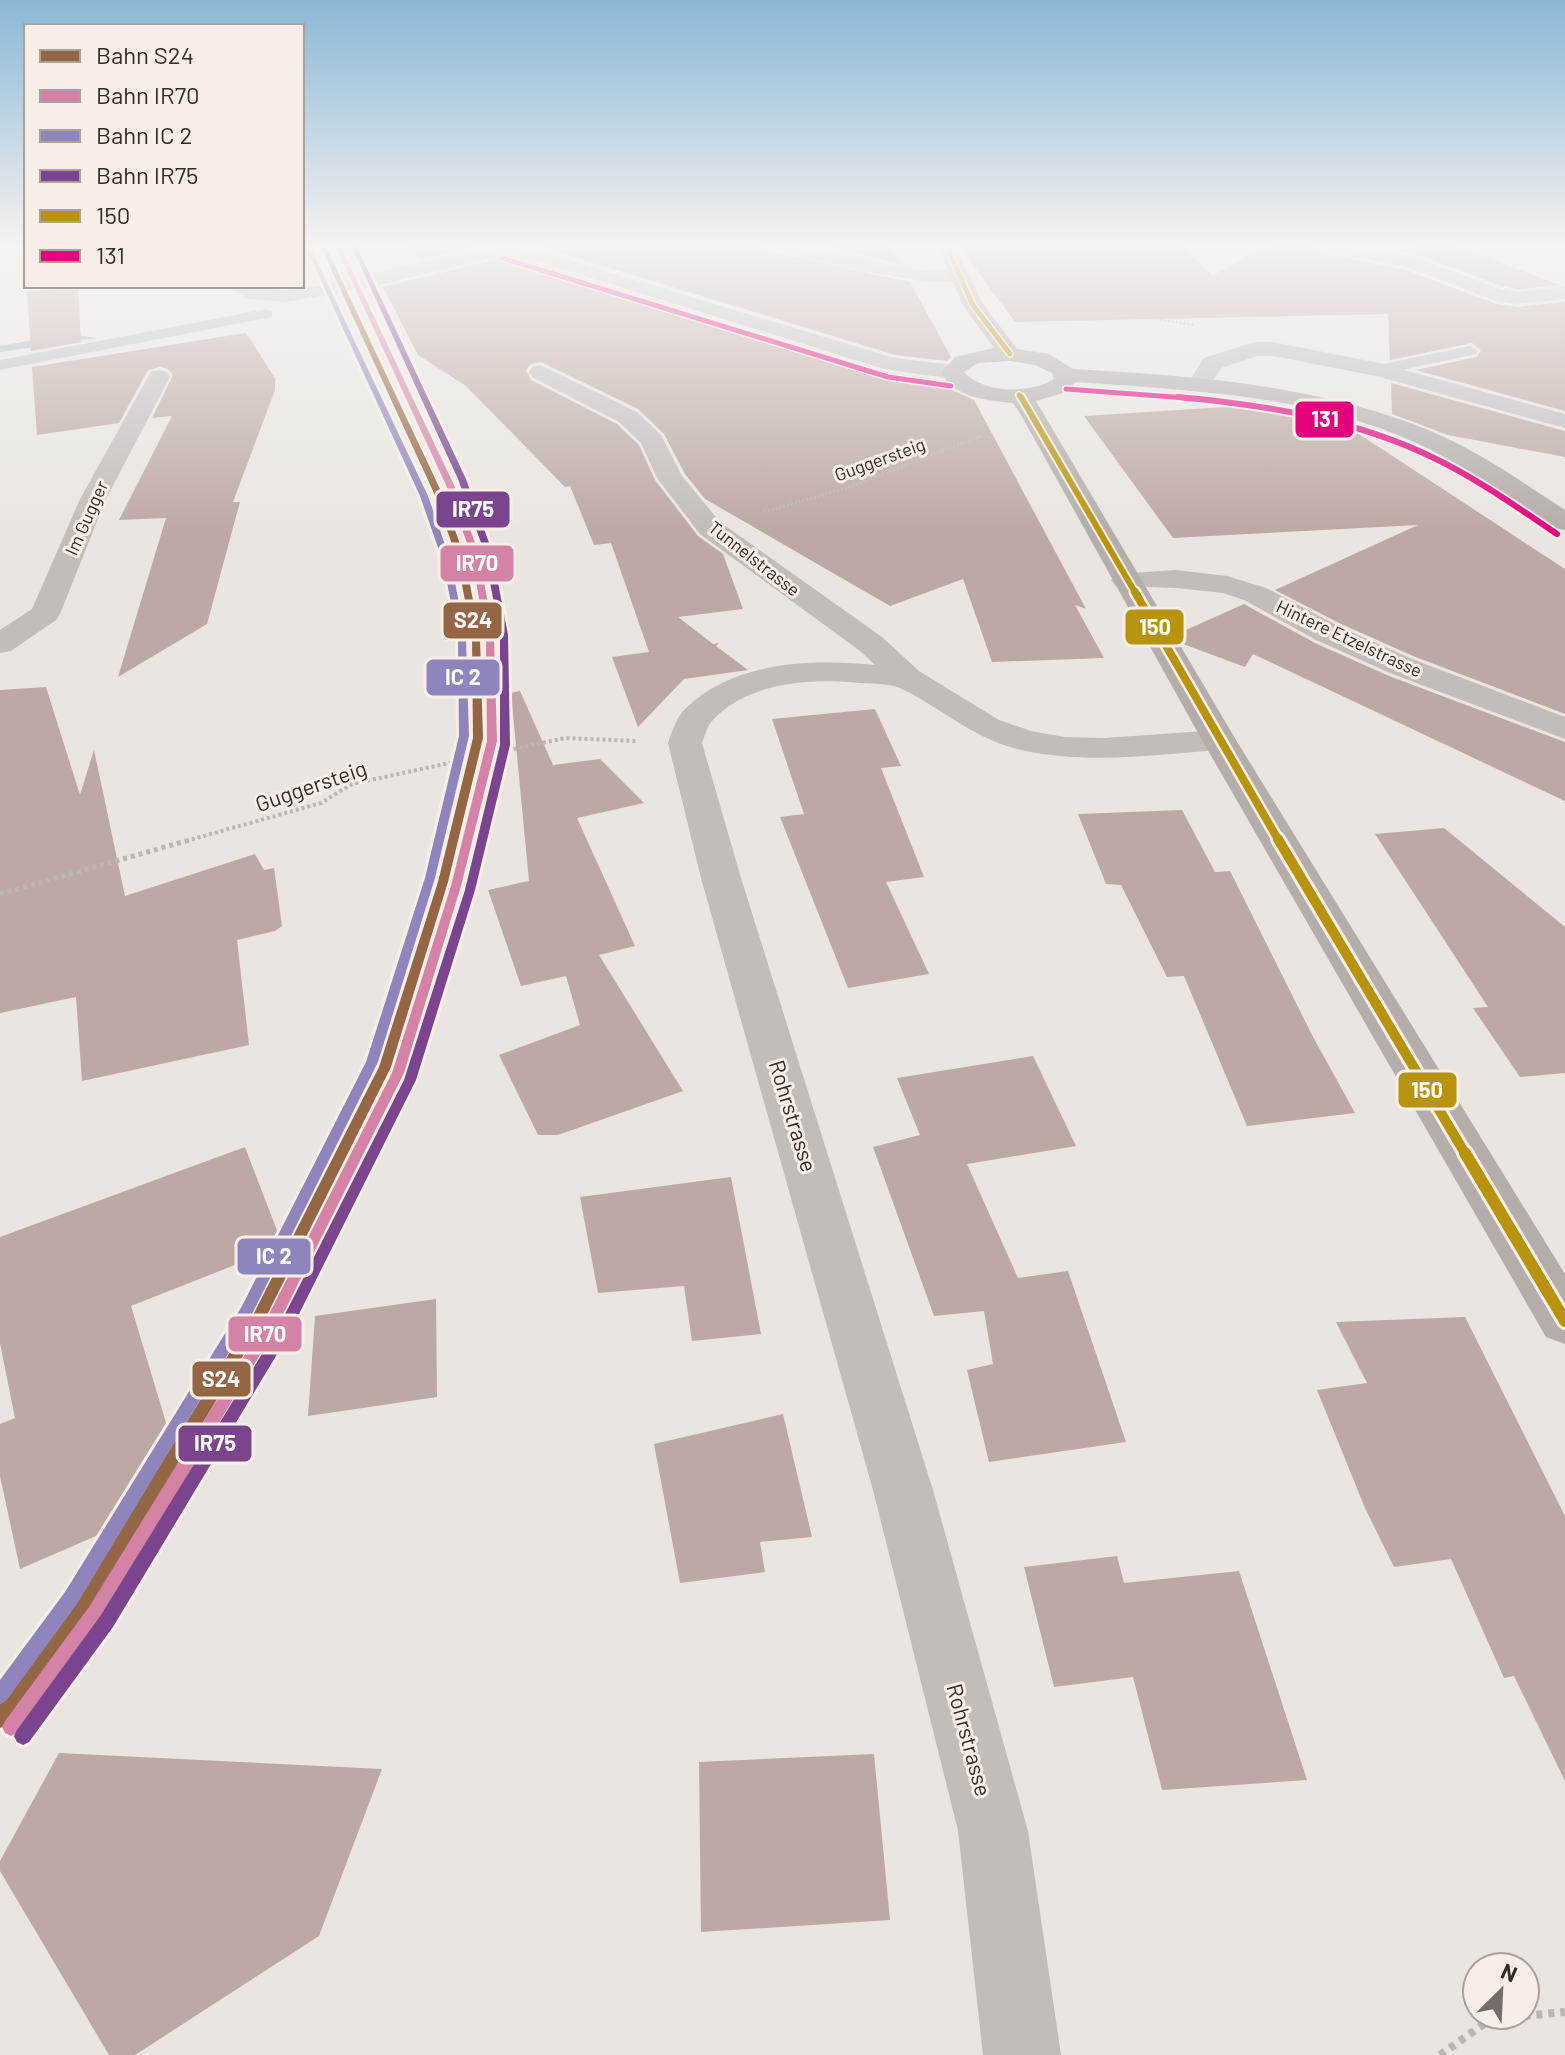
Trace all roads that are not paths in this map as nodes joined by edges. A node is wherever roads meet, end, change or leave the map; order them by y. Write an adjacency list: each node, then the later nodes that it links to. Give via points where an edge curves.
1 (134, 341): 6 (lane)
2 (818, 341): 9 (street, via 892,364)
3 (1000, 341): 5 (main road)
4 (1470, 351): 7 (lane)
5 (1010, 354): 9 (main road, via 964,361); 10 (main road, via 1054,363)
6 (0, 365)
7 (1379, 370): 12 (street, via 1255,349 1212,363); 14 (street)
8 (540, 372): 18 (street, Tunnelstrasse, via 628,417 652,440 670,478 710,528 871,644)
9 (953, 372): 13 (main road, via 972,388)
10 (1067, 375): 12 (main road); 13 (main road, via 1060,386)
11 (159, 377): 17 (street, Im Gugger, via 93,499 45,614)
12 (1198, 386): 15 (main road, via 1284,399 1408,431 1462,455)
13 (1019, 395): 16 (main road)
14 (1565, 421)
15 (1565, 522)
16 (1126, 580): 19 (street, Hintere Etzelstrasse, via 1176,579 1255,594 1401,666); 20 (main road)
17 (0, 644)
18 (907, 678): 20 (street, via 987,727 1024,740 1104,748); 22 (street, Rohrstrasse, via 827,670 773,677 731,691 696,717 685,743 903,1490 989,1816)
19 (1565, 729)
20 (1219, 740): 21 (main road)
21 (1565, 1321)
22 (1022, 2055)

